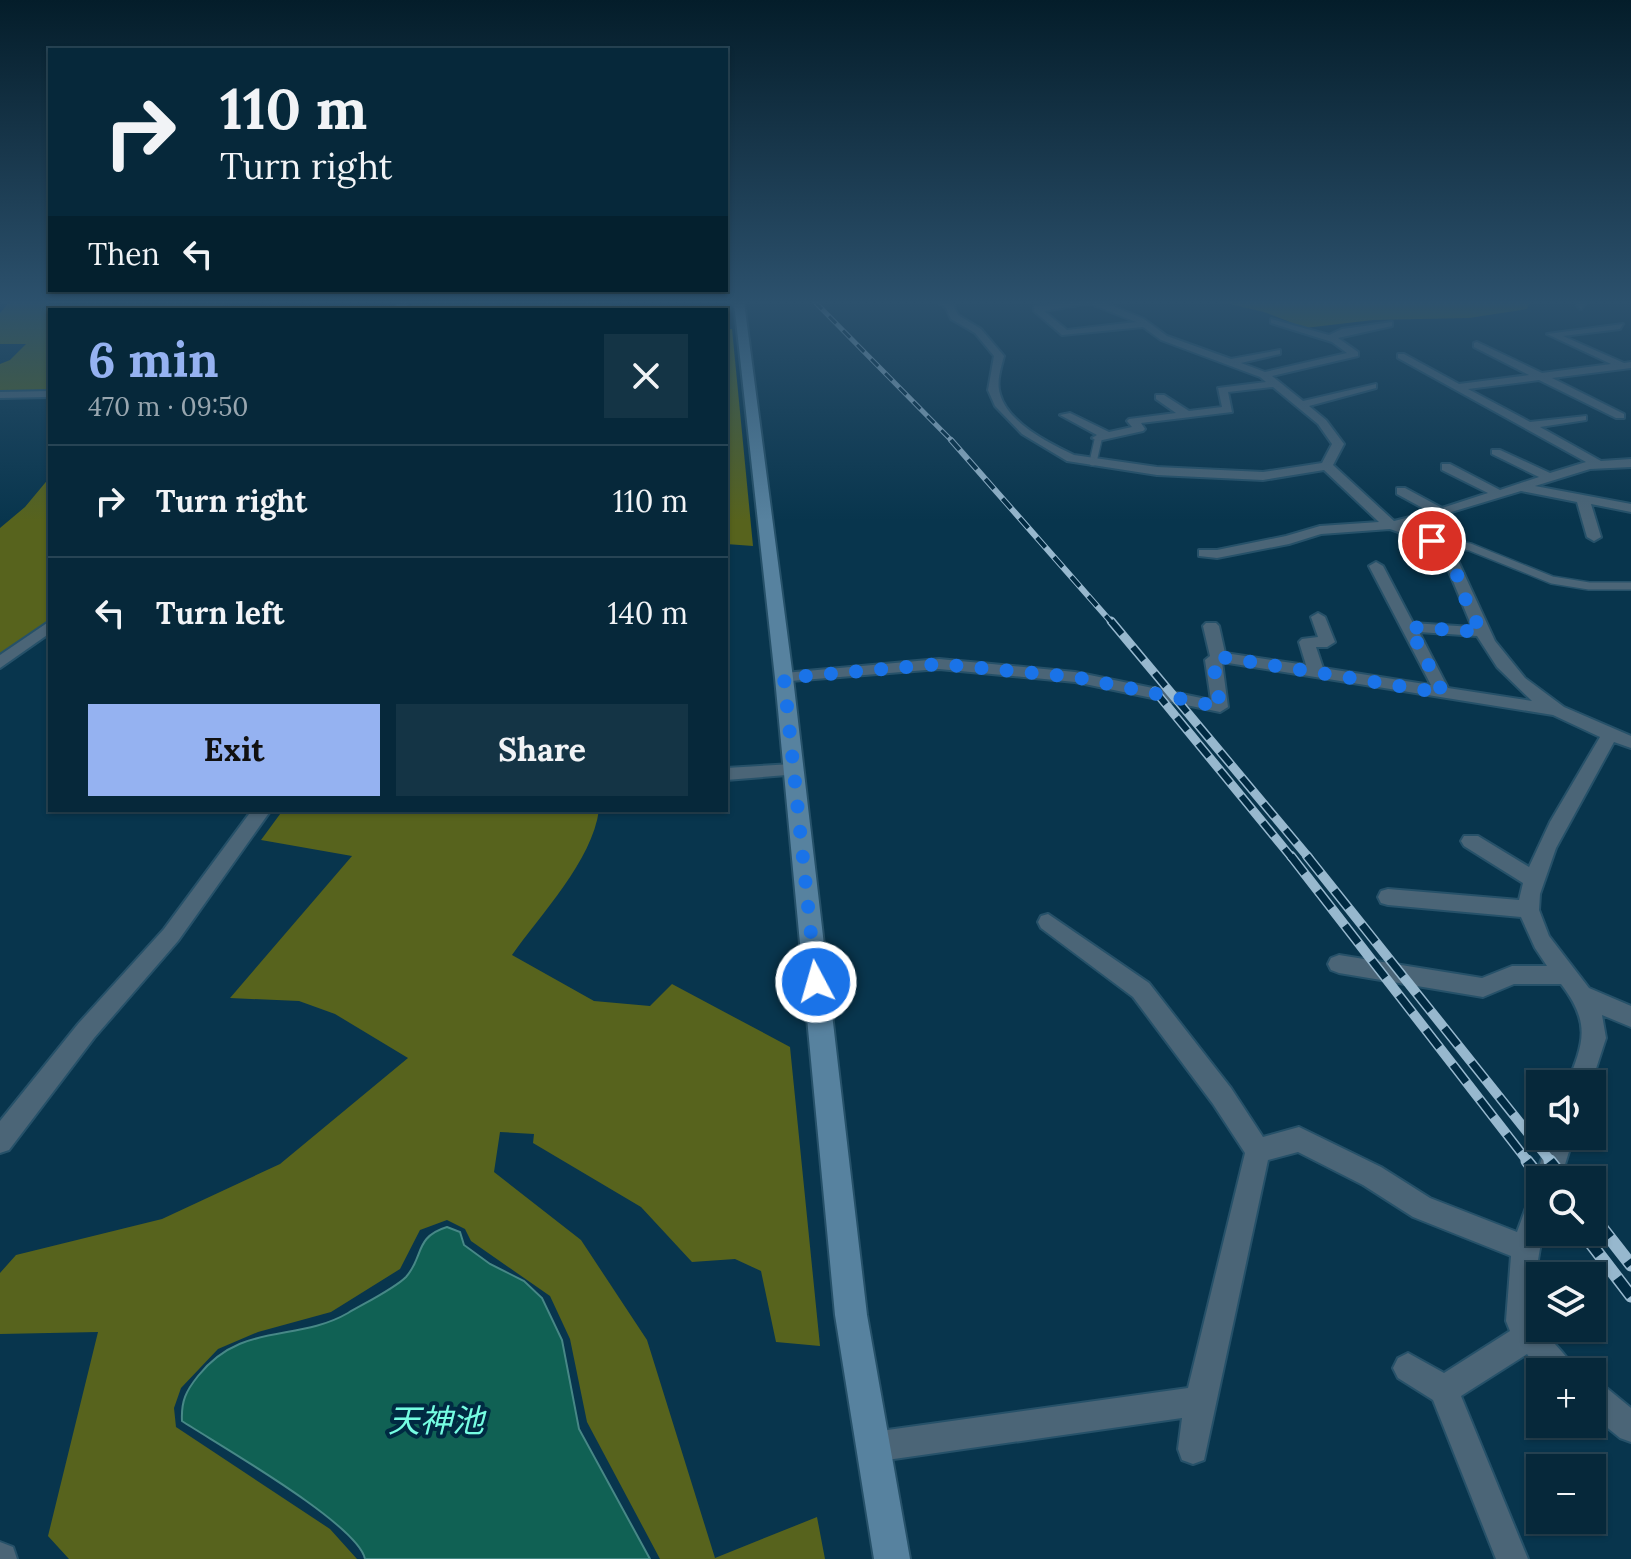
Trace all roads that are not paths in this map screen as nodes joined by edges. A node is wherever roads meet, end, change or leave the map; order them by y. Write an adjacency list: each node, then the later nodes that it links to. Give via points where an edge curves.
1 (748, 375): 47 (street)
2 (996, 375): 22 (street, via 993,392 1007,416 1060,453)
3 (1264, 375): 7 (street)
4 (1435, 375): 9 (street)
5 (1552, 375): 6 (street)
6 (1540, 376): 9 (street); 16 (street)
7 (1275, 384): 13 (street); 15 (street, via 1222,390 1228,410)
8 (1372, 386): 13 (street)
9 (1457, 387): 18 (street)
10 (48, 394): 11 (street)
11 (0, 395)
12 (1160, 397): 15 (street)
13 (1300, 405): 24 (street, via 1338,444)
14 (1066, 415): 19 (street)
15 (1187, 415): 19 (street, via 1133,421 1139,429)
16 (1620, 416)
17 (1582, 418): 18 (street)
18 (1527, 426): 23 (street)
19 (1103, 437): 22 (lane)
20 (1496, 452): 26 (street)
21 (1627, 458): 23 (street)
22 (1093, 462): 24 (street, via 1263,476)
23 (1598, 464): 26 (street)
24 (1327, 466): 33 (street)
25 (1446, 467): 29 (street)
26 (1550, 478): 27 (street)
27 (1522, 487): 29 (street); 30 (street)
28 (1401, 491): 32 (street)
29 (1499, 494): 32 (street)
30 (1583, 499): 31 (street); 34 (street)
31 (1631, 508)
32 (1441, 513): 33 (street)
33 (1392, 525): 35 (street); 36 (street, via 1320,530)
34 (1594, 537)
35 (1432, 541): 38 (lane, via 1470,547 1552,580); 43 (street, via 1451,557)
36 (1204, 553)
37 (1376, 566): 42 (street)
38 (1631, 586)
39 (1318, 617): 46 (street, via 1327,642 1307,642)
40 (1211, 626): 44 (street)
41 (48, 627): 45 (street)
42 (1409, 627): 43 (street); 48 (street)
43 (1481, 632): 49 (street, via 1520,685)
44 (1218, 658): 46 (street); 47 (street, via 1213,660 1220,707 1075,677 939,664)
45 (0, 663)
46 (1316, 672): 48 (street)
47 (784, 678): 52 (street)
48 (1443, 693): 49 (street)
49 (1556, 710): 50 (street)
50 (1610, 735): 51 (street); 56 (street)
51 (1631, 742)
52 (793, 770): 53 (street); 78 (street, via 851,1315)
53 (728, 774)
54 (261, 812): 65 (street, via 171,935 86,1031)
55 (1471, 841): 56 (street)
56 (1533, 879): 58 (street)
57 (1388, 897): 58 (street)
58 (1528, 909): 61 (street, via 1543,944)
59 (1048, 922): 66 (street, via 1141,990)
60 (1339, 964): 61 (street, via 1483,988 1512,975)
61 (1567, 975): 62 (street)
62 (1584, 996): 63 (street); 64 (street, via 1595,1034)
63 (1631, 1017)
64 (1583, 1070)
65 (0, 1141)
66 (1258, 1151): 68 (street, via 1299,1139 1422,1208); 75 (street)
67 (1526, 1245): 68 (street)
68 (1525, 1248): 69 (street, via 1520,1321)
69 (1526, 1329)
70 (1526, 1338): 74 (street)
71 (1537, 1342): 72 (street)
72 (1550, 1358)
73 (1408, 1368): 74 (street)
74 (1444, 1390): 81 (street)
75 (1200, 1401): 78 (street); 79 (street)
76 (1606, 1407): 77 (street)
77 (1631, 1427)
78 (873, 1447): 80 (street)
79 (1193, 1449)
80 (892, 1559)
81 (1512, 1559)

